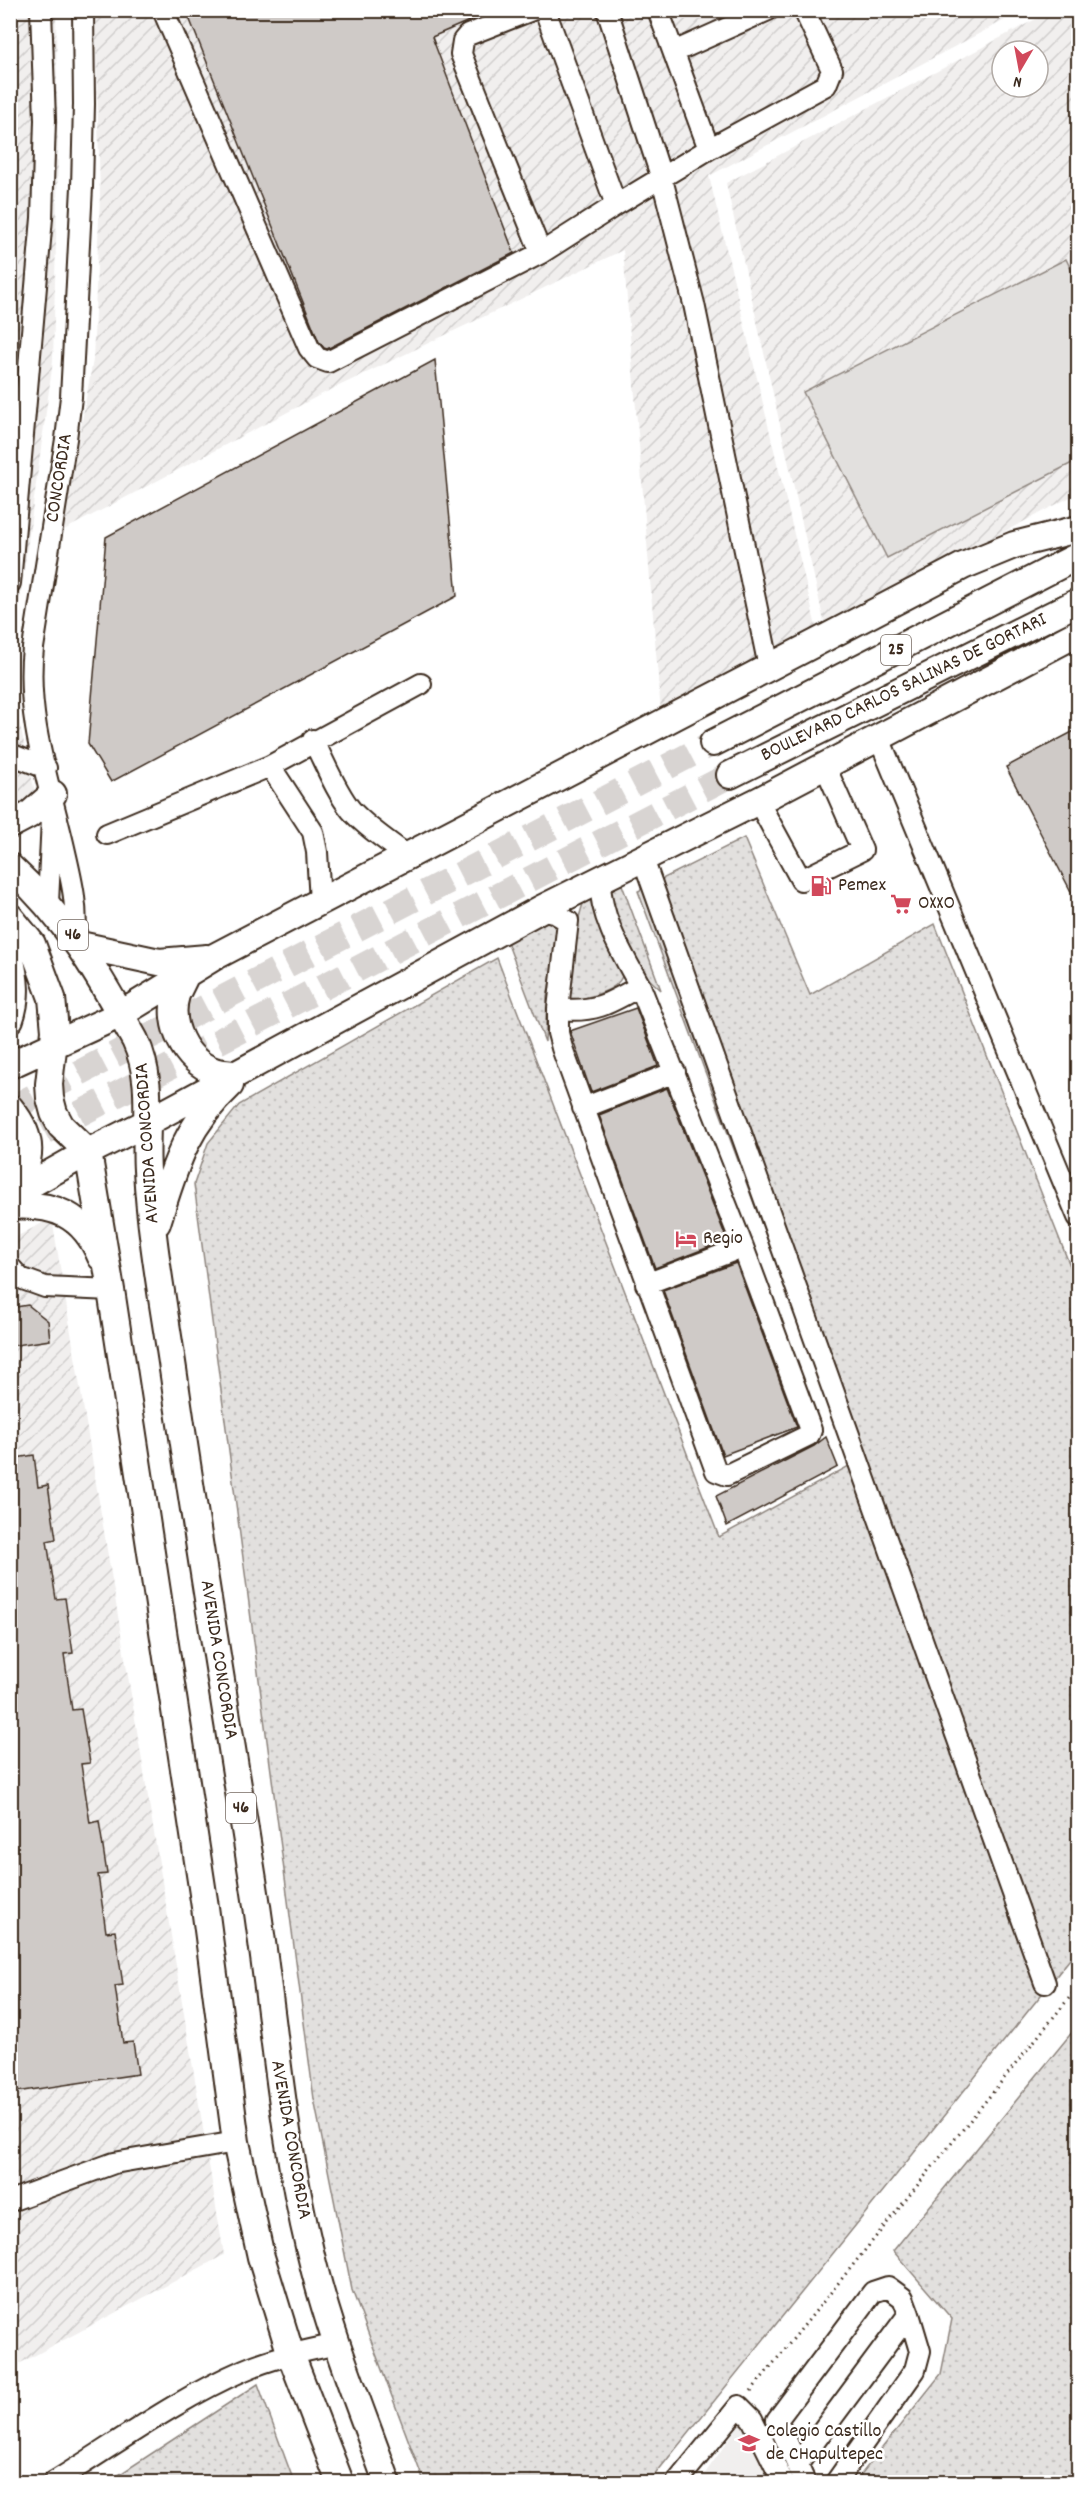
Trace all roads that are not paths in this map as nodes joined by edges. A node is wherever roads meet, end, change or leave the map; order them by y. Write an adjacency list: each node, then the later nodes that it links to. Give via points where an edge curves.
1 (41, 10): 17 (street, via 45,120 42,218)
2 (83, 10): 28 (street, CONCORDIA, via 82,187 71,397 31,666 35,725)
3 (163, 10): 14 (street, via 309,348 317,358 335,360)
4 (532, 10): 14 (street, via 468,35 461,54)
5 (545, 10): 13 (street)
6 (606, 10): 12 (street)
7 (658, 10): 10 (street)
8 (768, 10): 10 (street)
9 (804, 10): 11 (street, via 832,70 826,85)
10 (674, 52): 11 (street)
11 (709, 149): 12 (street)
12 (662, 179): 13 (street); 20 (street, via 694,304)
13 (616, 205): 14 (street)
14 (541, 254)
15 (1078, 530): 20 (main road, via 990,553)
16 (1078, 556): 24 (main road, BOULEVARD CARLOS SALINAS DE GORTARI / 25)
17 (10, 583)
18 (1078, 602): 29 (main road, BOULEVARD CARLOS SALINAS DE GORTARI / 25)
19 (1078, 633): 22 (main road)
20 (769, 668): 34 (main road)
21 (421, 684): 23 (street)
22 (879, 738): 27 (main road); 59 (street)
23 (313, 740): 26 (street); 34 (street, via 351,810)
24 (713, 743)
25 (10, 754): 28 (street)
26 (270, 766): 33 (street); 38 (street, via 313,832)
27 (825, 766): 31 (main road); 31 (street, via 862,850 801,880)
28 (46, 768): 30 (street, CONCORDIA)
29 (730, 775)
30 (53, 797): 32 (main road); 39 (street); 42 (street, CONCORDIA, via 76,899)
31 (758, 801): 35 (main road)
32 (10, 825)
33 (107, 834)
34 (409, 856): 38 (main road)
35 (643, 859): 37 (main road); 65 (street)
36 (10, 867): 39 (main road, AVENIDA CONCORDIA / 46)
37 (600, 881): 40 (main road); 46 (street, via 601,898 614,935)
38 (320, 902): 44 (main road)
39 (48, 903): 42 (main road, AVENIDA CONCORDIA / 46)
40 (542, 909): 47 (street, via 568,921); 52 (main road)
41 (10, 917): 50 (main road, 46, via 32,944 52,998)
42 (78, 942): 44 (main road, via 159,962); 48 (main road, AVENIDA CONCORDIA / 46)
43 (10, 956): 49 (main road, via 16,980)
44 (214, 957): 45 (main road)
45 (186, 974): 48 (main road); 52 (main road, via 176,996 177,1035 199,1064 215,1072)
46 (640, 986): 47 (street, via 591,1009); 53 (street)
47 (558, 1009): 55 (street, via 558,1033)
48 (121, 1014): 50 (main road); 56 (main road, AVENIDA CONCORDIA / 46, via 143,1055)
49 (10, 1019)
50 (52, 1046): 51 (main road); 57 (main road, 46, via 49,1084 54,1113)
51 (10, 1065)
52 (241, 1070): 56 (main road); 60 (main road, via 188,1136)
53 (675, 1072): 55 (street); 61 (street)
54 (10, 1108): 58 (main road, via 27,1133 29,1149 27,1164)
55 (584, 1108): 64 (street)
56 (148, 1122): 57 (main road); 60 (main road, AVENIDA CONCORDIA / 46, via 147,1170)
57 (88, 1152): 58 (main road); 63 (main road)
58 (12, 1198): 63 (main road, via 46,1206 70,1216 84,1228 97,1247)
59 (1078, 1217)
60 (154, 1231): 69 (main road, AVENIDA CONCORDIA / 46, via 257,1906 290,2160 310,2254)
61 (742, 1247): 64 (street); 64 (street, via 811,1430 809,1435 728,1475 716,1471)
62 (10, 1267): 63 (street, via 20,1278 45,1287)
63 (110, 1284): 66 (main road, via 205,1907)
64 (646, 1284)
65 (1045, 1983)
66 (236, 2142): 67 (street, via 114,2163); 70 (main road, via 261,2257)
67 (10, 2201)
68 (909, 2314): 71 (street); 71 (street, via 903,2298 888,2287 873,2292 777,2420); 77 (street, via 920,2351 915,2370)
69 (337, 2344): 70 (street); 74 (main road, AVENIDA CONCORDIA / 46)
70 (291, 2355): 72 (street, via 245,2370 206,2390); 73 (main road)
71 (801, 2474)
72 (54, 2482)
73 (340, 2482)
74 (387, 2482)
75 (677, 2482): 76 (street, via 739,2406 752,2419)
76 (783, 2482)
77 (836, 2482)

